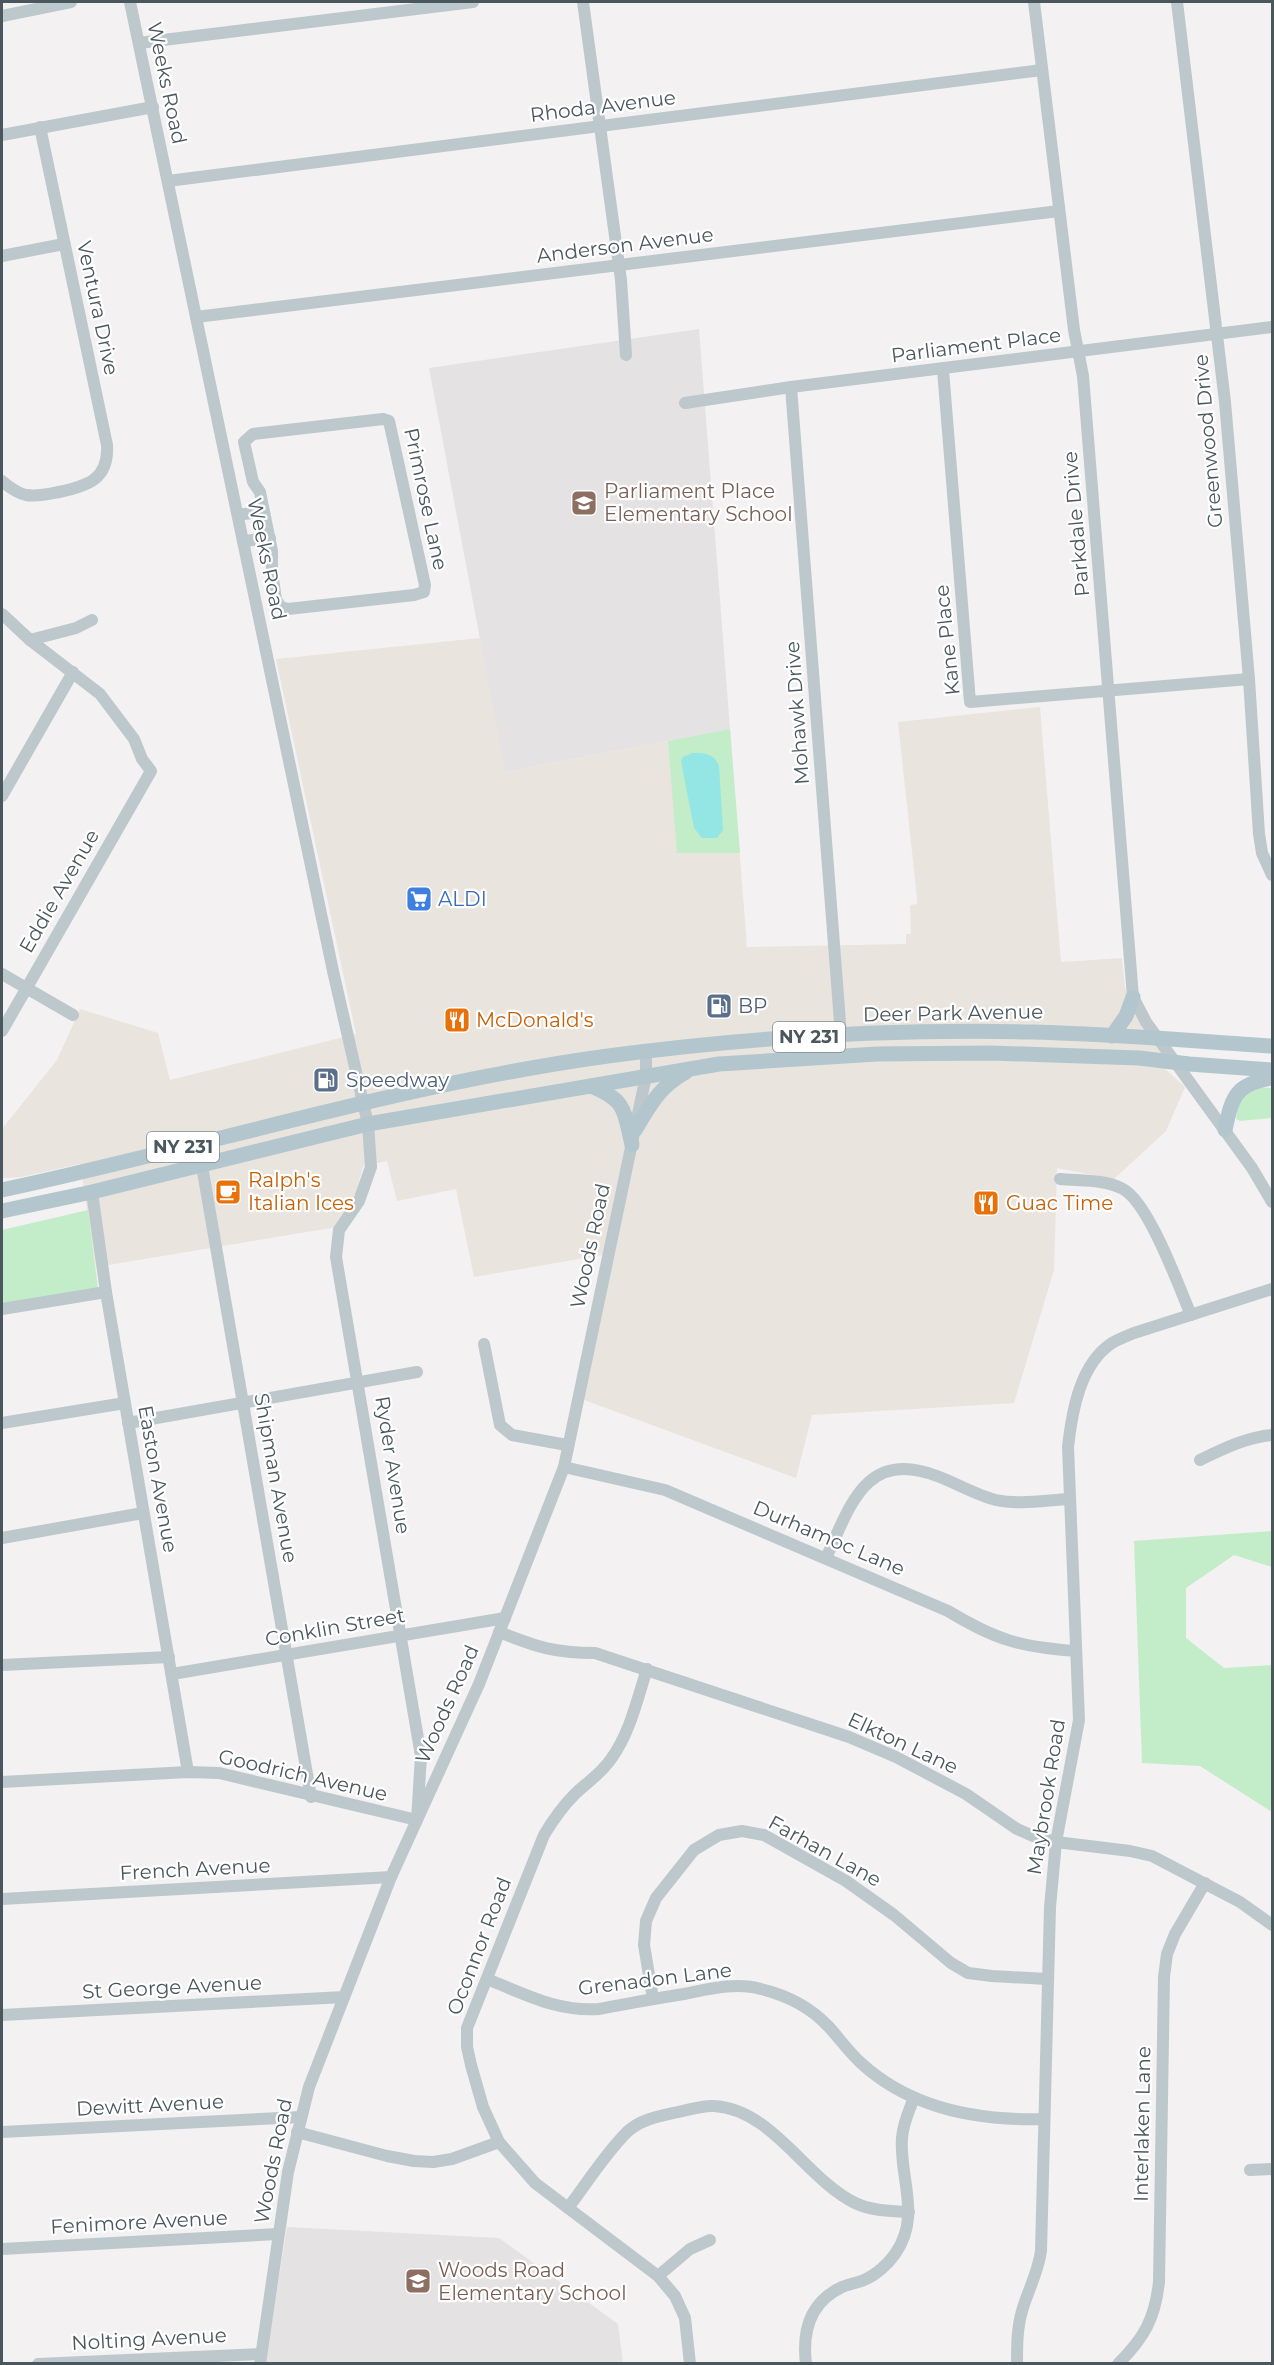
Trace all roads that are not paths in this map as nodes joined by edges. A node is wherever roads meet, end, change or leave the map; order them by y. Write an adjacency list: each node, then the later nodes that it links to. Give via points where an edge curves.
1 (71, 2): 7 (street)
2 (130, 2): 8 (street, Weeks Road)
3 (473, 2): 8 (street)
4 (583, 2): 11 (street)
5 (1034, 2): 9 (street, Parkdale Drive)
6 (1177, 2): 21 (street, Greenwood Drive)
7 (2, 15)
8 (139, 43): 10 (street, Weeks Road)
9 (1042, 70): 11 (street, Rhoda Avenue); 15 (street, Parkdale Drive)
10 (153, 107): 12 (street); 14 (street, Weeks Road)
11 (600, 126): 14 (street, Rhoda Avenue); 18 (street)
12 (40, 127): 13 (street); 16 (street, Ventura Drive)
13 (2, 135)
14 (168, 181): 19 (street, Weeks Road)
15 (1059, 210): 18 (street, Anderson Avenue); 22 (street, Parkdale Drive)
16 (64, 244): 17 (street); 27 (street, Ventura Drive, via 108,460 102,471 82,487 42,495 26,495)
17 (2, 256)
18 (618, 265): 19 (street, Anderson Avenue); 23 (street)
19 (196, 317): 29 (street, Weeks Road)
20 (1272, 327): 21 (street, Parliament Place)
21 (1217, 333): 22 (street, Parliament Place); 36 (street, Greenwood Drive)
22 (1078, 352): 24 (street, Parliament Place); 37 (street, Parkdale Drive)
23 (626, 355)
24 (943, 370): 25 (street, Parliament Place); 37 (street, Kane Place, via 970,702)
25 (791, 387): 26 (street, Parliament Place); 45 (street, Mohawk Drive)
26 (685, 403)
27 (2, 481)
28 (264, 511): 29 (street); 30 (street, Primrose Lane); 30 (street, Primrose Lane, via 246,457 244,442 248,437 389,420 424,592 281,607 276,600)
29 (238, 515): 31 (street, Weeks Road)
30 (270, 538): 31 (street)
31 (244, 542): 56 (street, Weeks Road)
32 (2, 614): 34 (street)
33 (92, 620): 34 (street)
34 (30, 640): 35 (street)
35 (73, 672): 38 (street); 41 (street, Eddie Avenue, via 100,694 134,739 151,771)
36 (1249, 679): 37 (street, Kane Place); 39 (street, Greenwood Drive, via 1259,834)
37 (1109, 691): 42 (street, Parkdale Drive)
38 (2, 796)
39 (1272, 875)
40 (2, 974): 41 (street)
41 (26, 988): 43 (street); 44 (street, Eddie Avenue)
42 (1132, 997): 46 (main road); 47 (street, Parkdale Drive)
43 (74, 1015)
44 (2, 1031)
45 (841, 1035): 46 (main road, Deer Park Avenue / NY 231, via 1011,1032); 49 (main road, Deer Park Avenue / NY 231)
46 (1113, 1036): 47 (main road, Deer Park Avenue / NY 231)
47 (1158, 1038): 48 (main road, Deer Park Avenue / NY 231); 50 (street, Parkdale Drive)
48 (1272, 1046)
49 (646, 1053): 53 (street, Woods Road); 56 (main road, Deer Park Avenue / NY 231, via 608,1056)
50 (1174, 1062): 51 (main road, Deer Park Avenue / NY 231, via 1054,1054 947,1053); 52 (main road, Deer Park Avenue / NY 231); 58 (street, Parkdale Drive)
51 (694, 1068): 53 (main road, Deer Park Avenue / NY 231); 59 (main road, via 672,1079 658,1092)
52 (1272, 1070)
53 (646, 1076): 55 (main road, Deer Park Avenue / NY 231); 59 (street, Woods Road)
54 (1272, 1078): 58 (main road, via 1250,1083 1238,1092)
55 (591, 1086): 57 (main road, Deer Park Avenue / NY 231); 59 (main road, via 614,1096)
56 (363, 1103): 57 (street, Weeks Road); 62 (main road, Deer Park Avenue / NY 231)
57 (368, 1124): 60 (main road, Deer Park Avenue / NY 231); 72 (street, Ryder Avenue, via 371,1167 359,1201 339,1230 336,1257)
58 (1225, 1130): 64 (street, Parkdale Drive)
59 (634, 1137): 78 (street, Woods Road)
60 (202, 1166): 63 (main road, Deer Park Avenue / NY 231); 74 (street, Shipman Avenue)
61 (1060, 1179): 69 (street, via 1105,1182 1125,1190 1140,1205)
62 (6, 1188)
63 (92, 1192): 65 (main road, Deer Park Avenue / NY 231); 67 (street, Easton Avenue)
64 (1272, 1203)
65 (2, 1211)
66 (1272, 1289): 69 (street, Maybrook Road)
67 (106, 1292): 68 (street); 73 (street, Easton Avenue)
68 (2, 1309)
69 (1191, 1315): 81 (street, Maybrook Road, via 1112,1343 1084,1376 1070,1426)
70 (484, 1344): 78 (street, via 500,1425 512,1435)
71 (417, 1372): 72 (street)
72 (359, 1383): 74 (street); 87 (street, Ryder Avenue)
73 (124, 1402): 75 (street); 76 (street, Easton Avenue)
74 (243, 1403): 76 (street); 89 (street, Shipman Avenue)
75 (2, 1423)
76 (128, 1423): 82 (street, Easton Avenue)
77 (1272, 1435): 79 (street, via 1232,1445)
78 (567, 1445): 80 (street, Woods Road)
79 (1200, 1460)
80 (564, 1467): 84 (street, Durhamoc Lane, via 665,1490); 85 (street, Woods Road)
81 (1069, 1499): 84 (street, via 994,1500 916,1469 899,1469 864,1485 853,1499); 88 (street, Maybrook Road)
82 (143, 1513): 83 (street); 90 (street, Easton Avenue)
83 (2, 1538)
84 (826, 1558): 88 (street, Durhamoc Lane, via 1009,1642)
85 (505, 1618): 86 (street, Woods Road); 87 (street, Conklin Street)
86 (499, 1632): 92 (street, Elkton Lane, via 543,1649 595,1653); 97 (street, Woods Road)
87 (401, 1635): 89 (street, Conklin Street); 97 (street, Ryder Avenue, via 421,1756)
88 (1076, 1651): 98 (street, Maybrook Road, via 1079,1720)
89 (287, 1655): 93 (street, Conklin Street); 96 (street, Shipman Avenue)
90 (169, 1657): 91 (street); 93 (street, Easton Avenue)
91 (2, 1665)
92 (646, 1670): 98 (street, Elkton Lane, via 849,1737 966,1794 1017,1830); 104 (street, Oconnor Road, via 627,1730 612,1758 558,1811 544,1834)
93 (172, 1674): 94 (street, Easton Avenue)
94 (188, 1772): 95 (street, Goodrich Avenue); 96 (street, Goodrich Avenue, via 219,1773)
95 (2, 1782)
96 (311, 1797): 97 (street, Goodrich Avenue)
97 (417, 1820): 99 (street, Woods Road)
98 (1056, 1842): 100 (street, Elkton Lane, via 1152,1856); 103 (street, Maybrook Road)
99 (391, 1877): 101 (street, French Avenue); 105 (street, Woods Road)
100 (1206, 1882): 102 (street, Elkton Lane); 127 (street, Interlaken Lane, via 1167,1954 1156,2306 1134,2348)
101 (2, 1899)
102 (1272, 1925)
103 (1047, 1978): 106 (street, Farhan Lane, via 968,1973 846,1881 764,1835 742,1831 719,1835 694,1850 656,1898 646,1921 645,1945); 110 (street, Maybrook Road)
104 (487, 1979): 106 (street, Grenadon Lane, via 552,2005 578,2010); 113 (street, Oconnor Road, via 468,2028 467,2047 483,2107)
105 (344, 1997): 107 (street, St George Avenue); 109 (street, Woods Road)
106 (653, 1999): 108 (street, Grenadon Lane, via 729,1986 759,1988 798,2001 826,2024 861,2064)
107 (2, 2015)
108 (914, 2098): 110 (street, Grenadon Lane, via 972,2116); 117 (street, via 902,2139)
109 (301, 2116): 111 (street, Dewitt Avenue); 112 (street, Woods Road)
110 (1044, 2119): 126 (street, Maybrook Road, via 1041,2251 1022,2310)
111 (2, 2132)
112 (297, 2132): 113 (street, via 387,2156 433,2162); 118 (street, Woods Road)
113 (499, 2142): 116 (street, Oconnor Road, via 534,2183)
114 (1272, 2169): 115 (street)
115 (1250, 2170)
116 (568, 2208): 117 (street, via 615,2146 639,2123 711,2106 744,2112 856,2204 875,2210); 121 (street, Oconnor Road)
117 (909, 2212): 125 (street, via 905,2236 880,2270 865,2280 842,2287 815,2308 805,2338)
118 (278, 2234): 120 (street, Fenimore Avenue); 122 (street, Woods Road)
119 (710, 2240): 121 (street, via 690,2249)
120 (2, 2249)
121 (658, 2276): 124 (street, Oconnor Road, via 675,2296 685,2318)
122 (260, 2359): 123 (street, Nolting Avenue)
123 (38, 2364)
124 (690, 2364)
125 (806, 2364)
126 (1017, 2364)
127 (1118, 2364)

